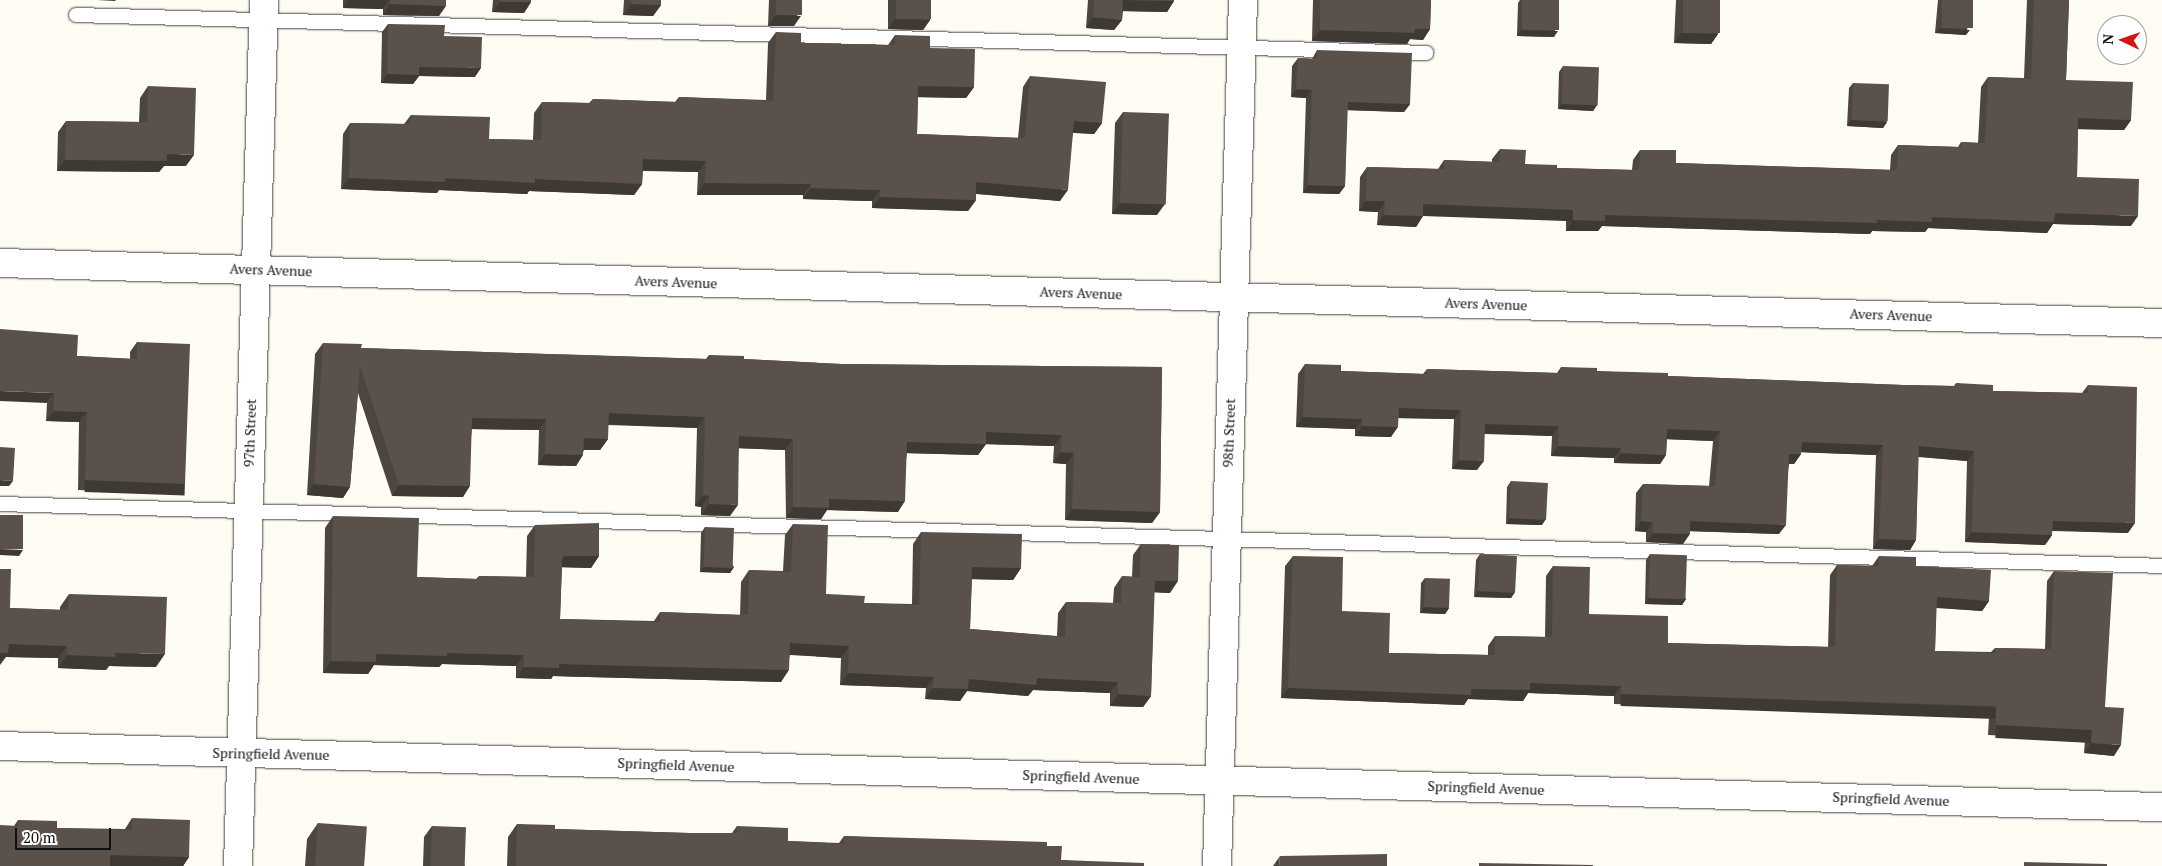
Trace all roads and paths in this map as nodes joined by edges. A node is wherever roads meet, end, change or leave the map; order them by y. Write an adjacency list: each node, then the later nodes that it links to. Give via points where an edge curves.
1 (1243, 0): 4 (street, 98th Street)
2 (263, 10): 3 (lane); 4 (lane); 7 (street, 97th Street)
3 (76, 15)
4 (1241, 48): 5 (lane); 8 (street, 98th Street)
5 (1426, 53)
6 (0, 263): 7 (street, Avers Avenue)
7 (255, 270): 8 (street, Avers Avenue); 11 (street, 97th Street)
8 (1233, 297): 9 (street, Avers Avenue); 12 (street, 98th Street)
9 (2162, 323)
10 (0, 504): 11 (lane)
11 (247, 511): 12 (lane); 15 (street, 97th Street)
12 (1226, 539): 13 (lane); 16 (street, 98th Street)
13 (2162, 566)
14 (0, 746): 15 (street, Springfield Avenue)
15 (242, 753): 16 (street, Springfield Avenue); 18 (street, 97th Street)
16 (1220, 780): 17 (street, Springfield Avenue); 19 (street, 98th Street)
17 (2162, 807)
18 (238, 866)
19 (1217, 866)

